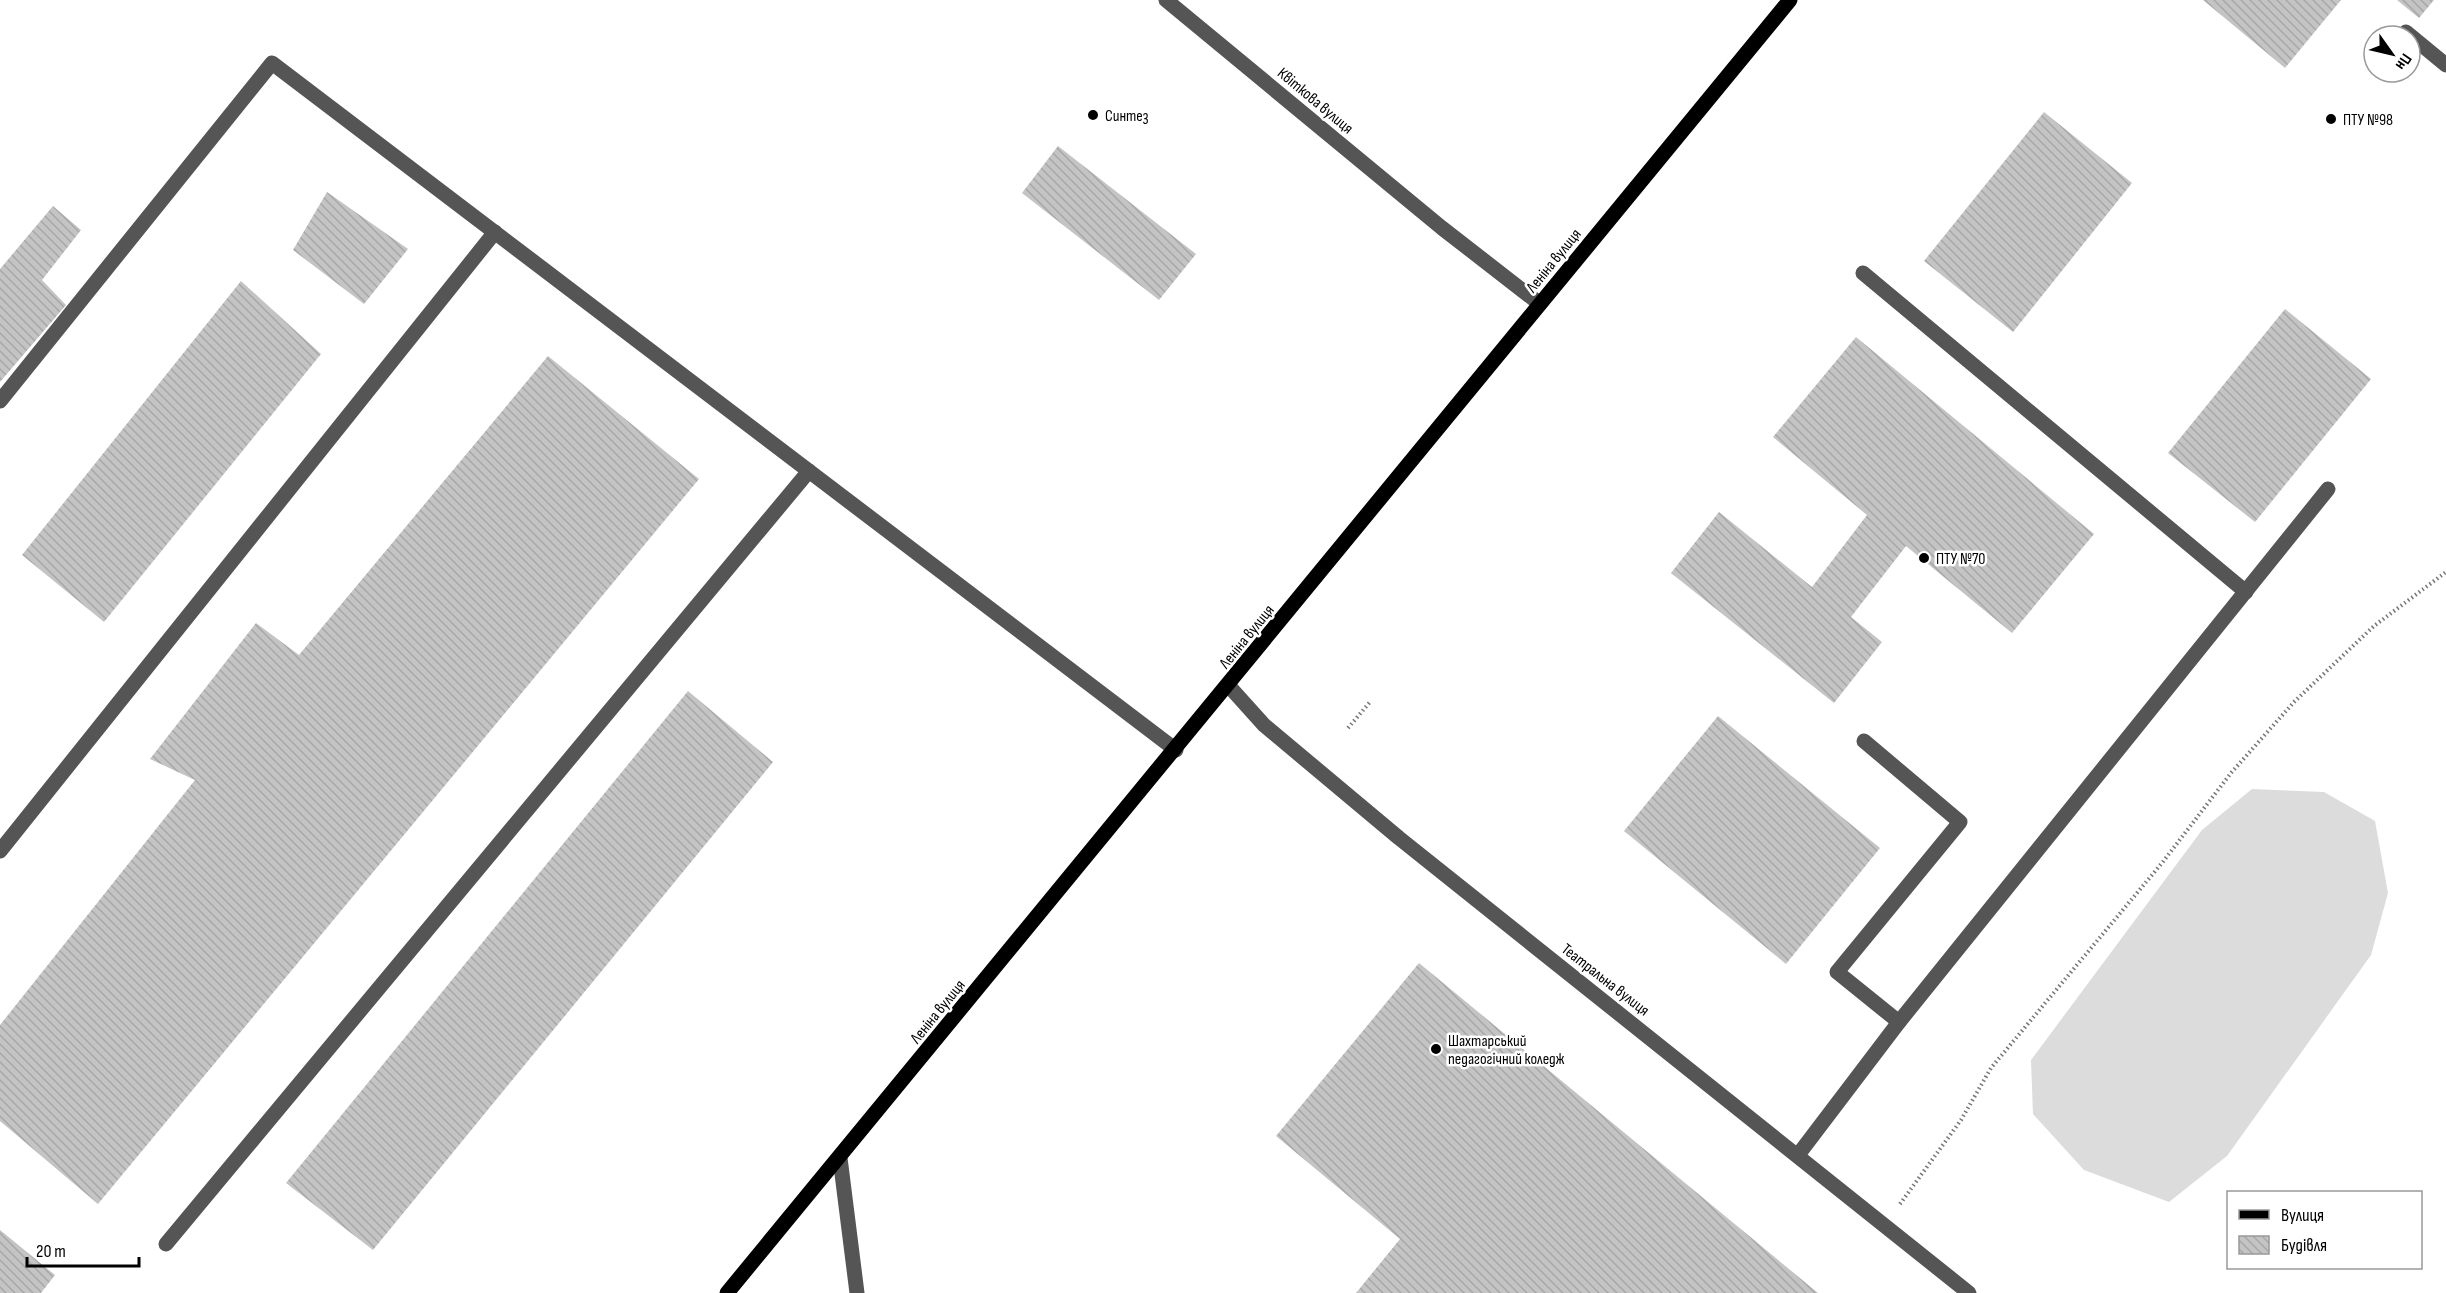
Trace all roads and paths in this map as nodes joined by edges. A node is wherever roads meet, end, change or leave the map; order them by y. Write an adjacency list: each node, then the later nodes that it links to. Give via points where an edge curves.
1 (1166, 0): 7 (street, Квіткова вулиця)
2 (1791, 0): 7 (main road, Леніна вулиця)
3 (2422, 45): 4 (street)
4 (2446, 65)
5 (495, 232): 8 (street, via 272,63); 9 (street); 18 (street)
6 (1863, 273): 12 (street)
7 (1540, 304): 13 (main road, Леніна вулиця)
8 (0, 401)
9 (810, 471): 17 (street); 23 (street)
10 (2328, 489): 12 (street)
11 (2446, 572): 22 (path, via 2374,626 2294,702 2231,773 2162,863 1991,1068 1961,1120)
12 (2246, 592): 19 (street)
13 (1228, 686): 17 (main road, Леніна вулиця); 20 (street, Театральна вулиця, via 1264,725 1391,831)
14 (1370, 702): 15 (path)
15 (1348, 728)
16 (1864, 741): 19 (street, via 1960,822 1838,972)
17 (1176, 750): 21 (main road, Леніна вулиця)
18 (0, 851)
19 (1899, 1022): 20 (street)
20 (1798, 1155): 22 (street, Театральна вулиця)
21 (840, 1158): 24 (main road, Леніна вулиця); 25 (street)
22 (1884, 1226): 26 (street, Театральна вулиця)
23 (166, 1244)
24 (727, 1293)
25 (857, 1293)
26 (1969, 1293)

